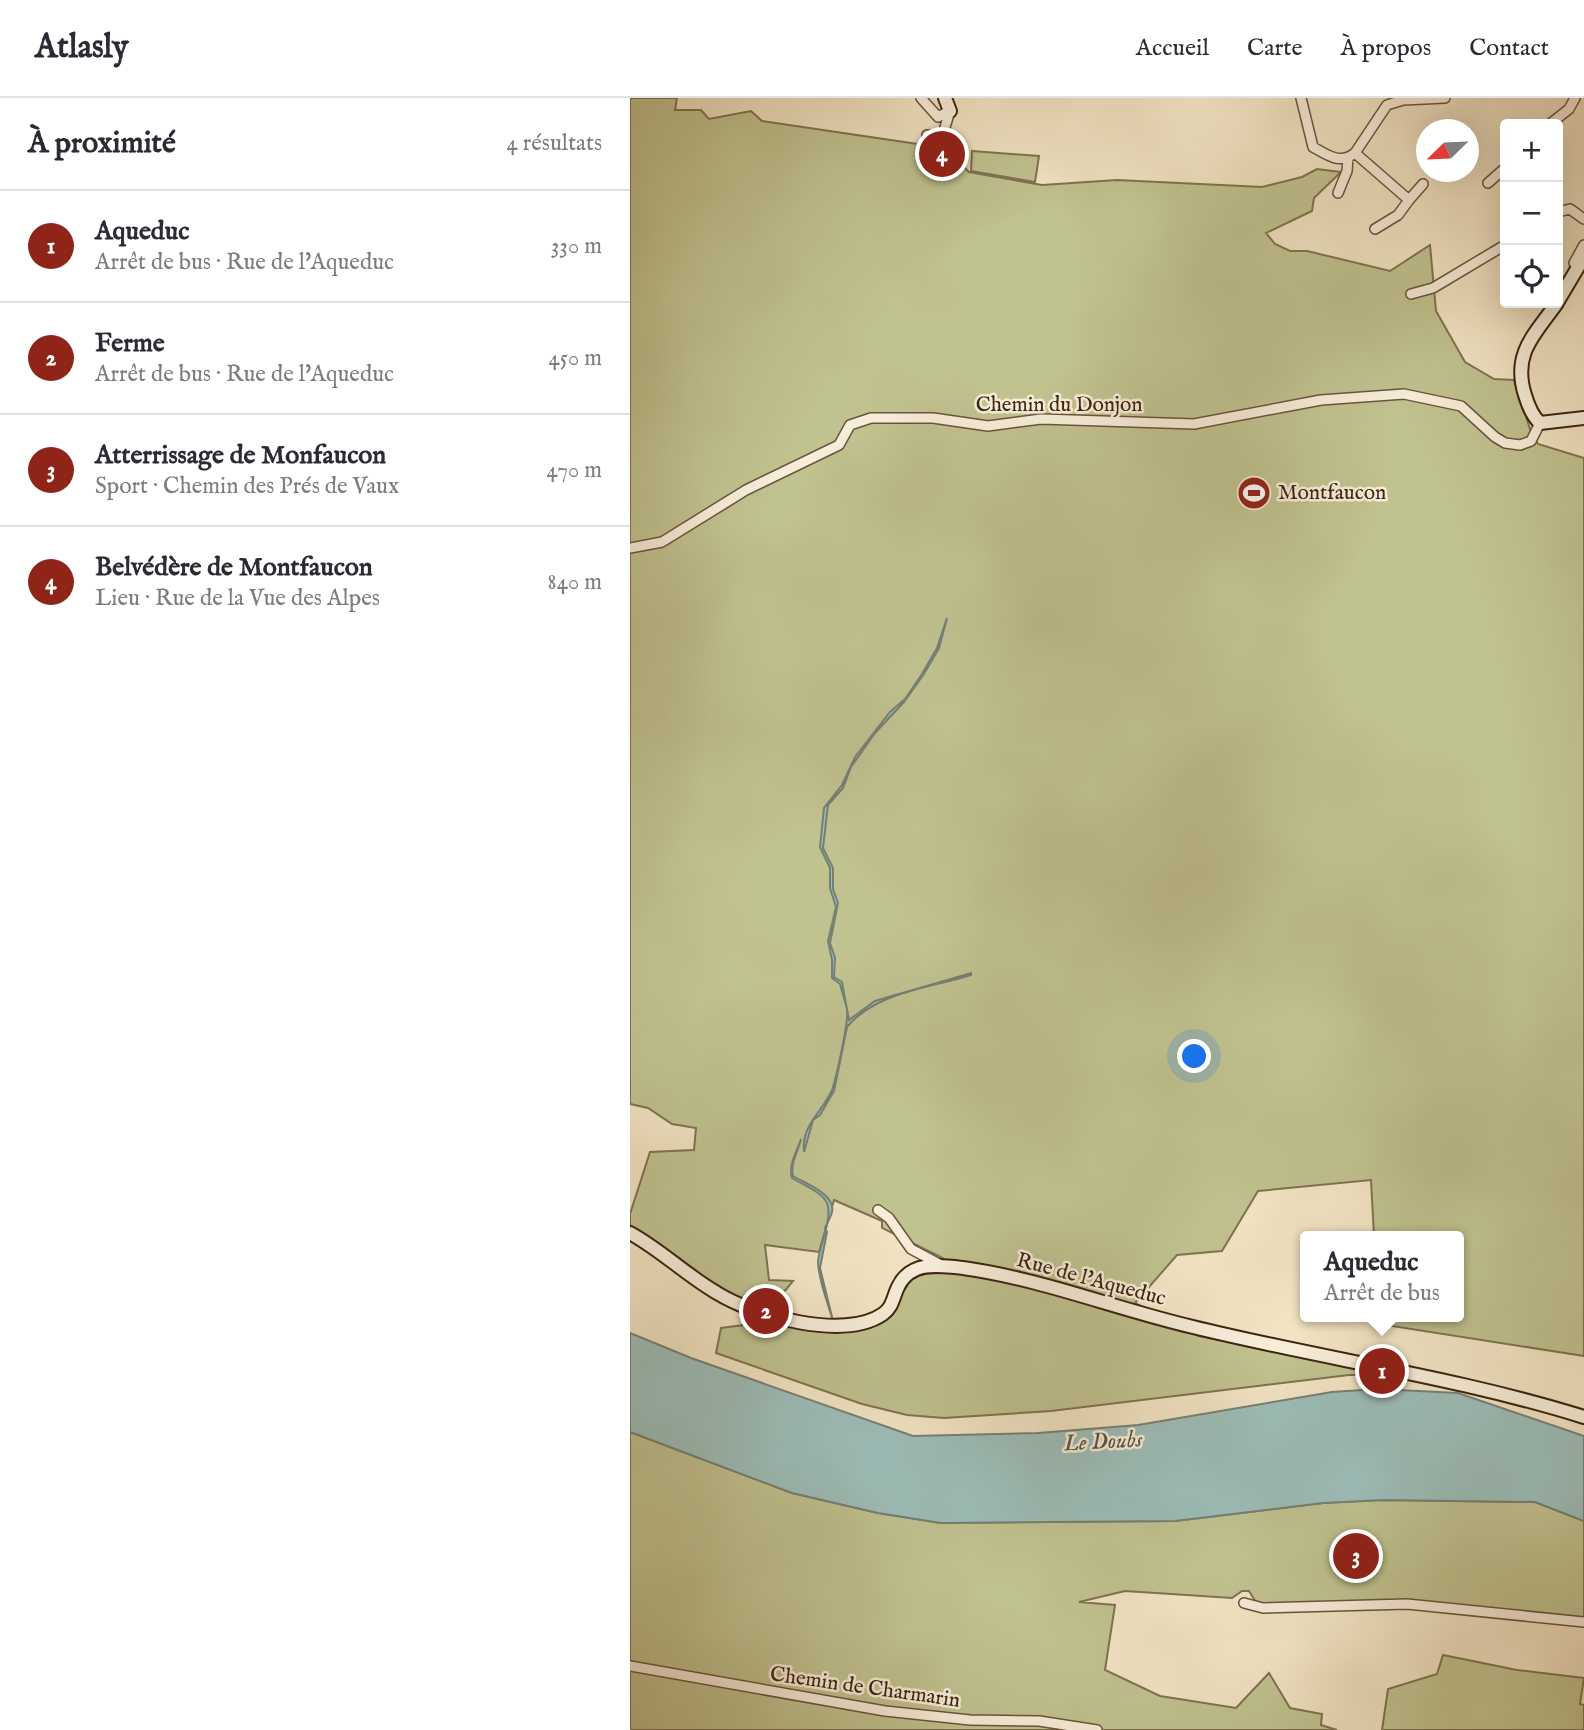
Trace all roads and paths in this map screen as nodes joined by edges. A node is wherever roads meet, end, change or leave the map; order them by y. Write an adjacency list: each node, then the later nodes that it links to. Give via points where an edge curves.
1 (921, 98): 5 (street, via 938,117)
2 (1301, 98): 8 (street, via 1313,147 1333,159)
3 (1445, 98): 8 (street, via 1387,105)
4 (1575, 98): 6 (street)
5 (947, 104): 7 (street, via 942,137)
6 (1556, 119)
7 (928, 135)
8 (1351, 155): 12 (street); 13 (street)
9 (1500, 172): 10 (street)
10 (1488, 183)
11 (1423, 184): 13 (street)
12 (1338, 192)
13 (1409, 200): 16 (street, via 1398,215)
14 (1563, 211): 15 (street, via 1570,209)
15 (1584, 219)
16 (1375, 229)
17 (1584, 246): 20 (street)
18 (1500, 248): 22 (street, via 1444,282)
19 (1584, 257): 21 (street)
20 (1563, 282)
21 (1563, 292)
22 (1411, 294)
23 (1553, 308): 25 (street, via 1520,359 1519,377)
24 (1584, 418): 25 (street)
25 (1540, 423): 26 (street, Chemin du Donjon, via 1531,441 1505,443 1461,406 1431,397 1383,394 1262,409 1194,424 1041,419 988,426 933,418 862,419 850,425 839,445 820,456 746,490 662,542)
26 (630, 548)
27 (878, 1210): 29 (street, via 911,1249)
28 (630, 1233): 29 (street, Rue de l'Aqueduc, via 652,1244 717,1294 798,1323 850,1325 872,1320 891,1307 906,1274)
29 (942, 1265): 30 (street, Rue de l'Aqueduc, via 1071,1290 1191,1327)
30 (1584, 1416)
31 (1244, 1603): 32 (street, via 1263,1608 1407,1604)
32 (1584, 1622)
33 (630, 1666): 34 (street, Chemin de Charmarin, via 885,1711 1039,1721)
34 (1097, 1730)

